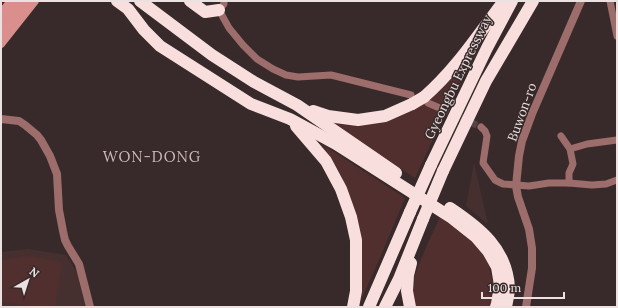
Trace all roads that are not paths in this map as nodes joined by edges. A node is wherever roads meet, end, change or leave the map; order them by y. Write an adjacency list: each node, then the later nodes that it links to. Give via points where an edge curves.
1 (11, 1): 14 (main road)
2 (20, 1): 15 (main road)
3 (27, 1): 15 (main road)
4 (35, 1): 17 (main road)
5 (117, 1): 23 (highway, via 128,9 160,46 251,104)
6 (190, 1): 13 (highway, via 206,12)
7 (505, 1): 19 (highway)
8 (512, 1): 34 (highway, Gyeongbu Expressway, bridge, via 430,165)
9 (533, 1): 31 (highway, Gyeongbu Expressway, bridge, via 486,81)
10 (581, 1): 30 (street, Buwon-ro, via 529,121 522,141)
11 (610, 1): 16 (street)
12 (142, 2): 20 (highway, via 212,55)
13 (222, 6): 18 (street, via 229,28 243,46 273,69 286,75 332,75)
14 (1, 13)
15 (2, 29)
16 (617, 36)
17 (1, 44)
18 (411, 100): 19 (highway, bridge); 20 (highway, via 385,116 358,120 328,116)
19 (426, 100): 21 (street)
20 (297, 105): 38 (highway, via 469,220 486,235 501,257 507,274 509,290)
21 (442, 109)
22 (1, 119): 32 (street, via 19,121 26,125 41,140 50,156 57,174 62,231 79,264)
23 (290, 119): 33 (highway, via 326,161 341,189 351,218 356,240 356,291); 37 (highway, via 336,144 452,218 476,237 497,267 500,285)
24 (481, 127): 30 (street, via 487,136 483,158 485,167 494,180)
25 (561, 136): 27 (street)
26 (617, 140): 27 (street)
27 (570, 149): 29 (street, via 574,164 569,173)
28 (617, 180): 29 (street, via 592,185)
29 (569, 183): 30 (street)
30 (516, 186): 39 (street, Buwon-ro, via 529,228 532,248 532,268)
31 (423, 219): 35 (highway); 36 (highway, via 408,275)
32 (90, 307)
33 (353, 307)
34 (369, 307)
35 (385, 307)
36 (410, 307)
37 (496, 307)
38 (506, 307)
39 (526, 307)

